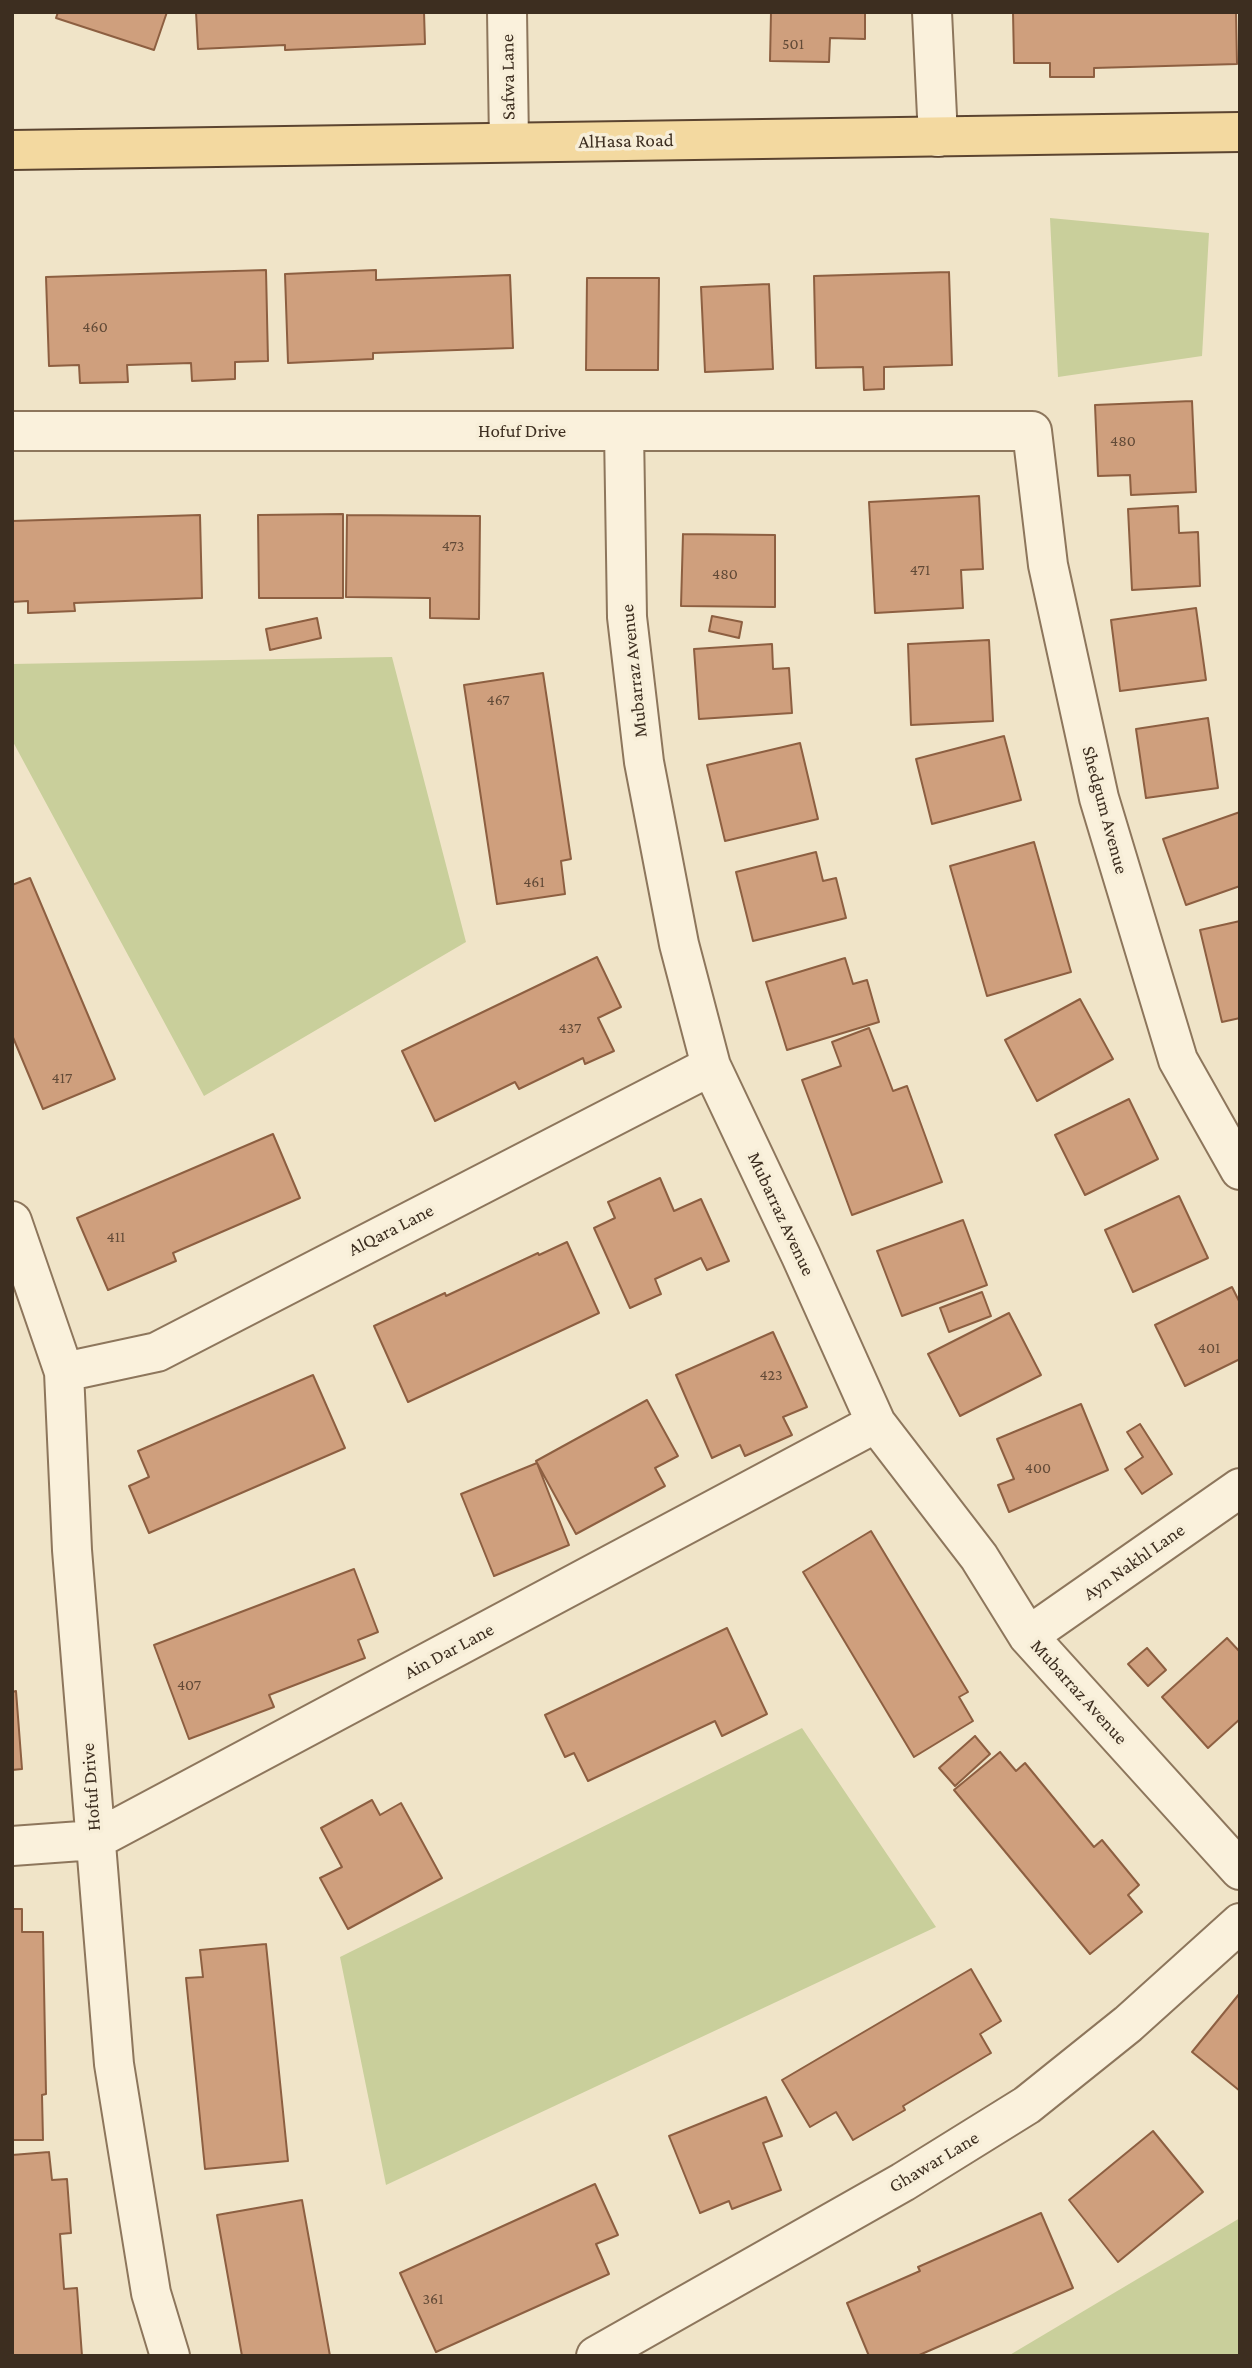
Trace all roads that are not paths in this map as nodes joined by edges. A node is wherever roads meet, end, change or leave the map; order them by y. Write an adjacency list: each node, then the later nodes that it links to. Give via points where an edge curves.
1 (507, 12): 5 (street, Safwa Lane)
2 (932, 12): 4 (street)
3 (1240, 132): 4 (main road, AlHasa Road)
4 (938, 137): 5 (main road, AlHasa Road)
5 (509, 142): 6 (main road, AlHasa Road)
6 (12, 150)
7 (12, 431): 8 (street, Hofuf Drive)
8 (624, 431): 9 (street, Hofuf Drive); 10 (street, Mubarraz Avenue, via 627,617 644,762 680,944)
9 (1032, 432): 11 (street, Shedgum Avenue, via 1048,565 1098,798 1178,1060)
10 (711, 1066): 13 (street, AlQara Lane, via 157,1352); 14 (street, Mubarraz Avenue)
11 (1240, 1170)
12 (12, 1222): 13 (street, Hofuf Drive)
13 (64, 1372): 17 (street, Hofuf Drive, via 72,1550)
14 (876, 1423): 16 (street, Mubarraz Avenue, via 979,1557); 17 (street, Ain Dar Lane)
15 (1240, 1488): 16 (street, Ayn Nakhl Lane)
16 (1028, 1636): 19 (street, Mubarraz Avenue)
17 (95, 1840): 18 (street, Ain Dar Lane); 21 (street, Hofuf Drive, via 114,2064 151,2293)
18 (12, 1846)
19 (1240, 1870)
20 (1240, 1923): 22 (street, Ghawar Lane, via 1128,2024 1027,2105 903,2182)
21 (170, 2356)
22 (596, 2356)

